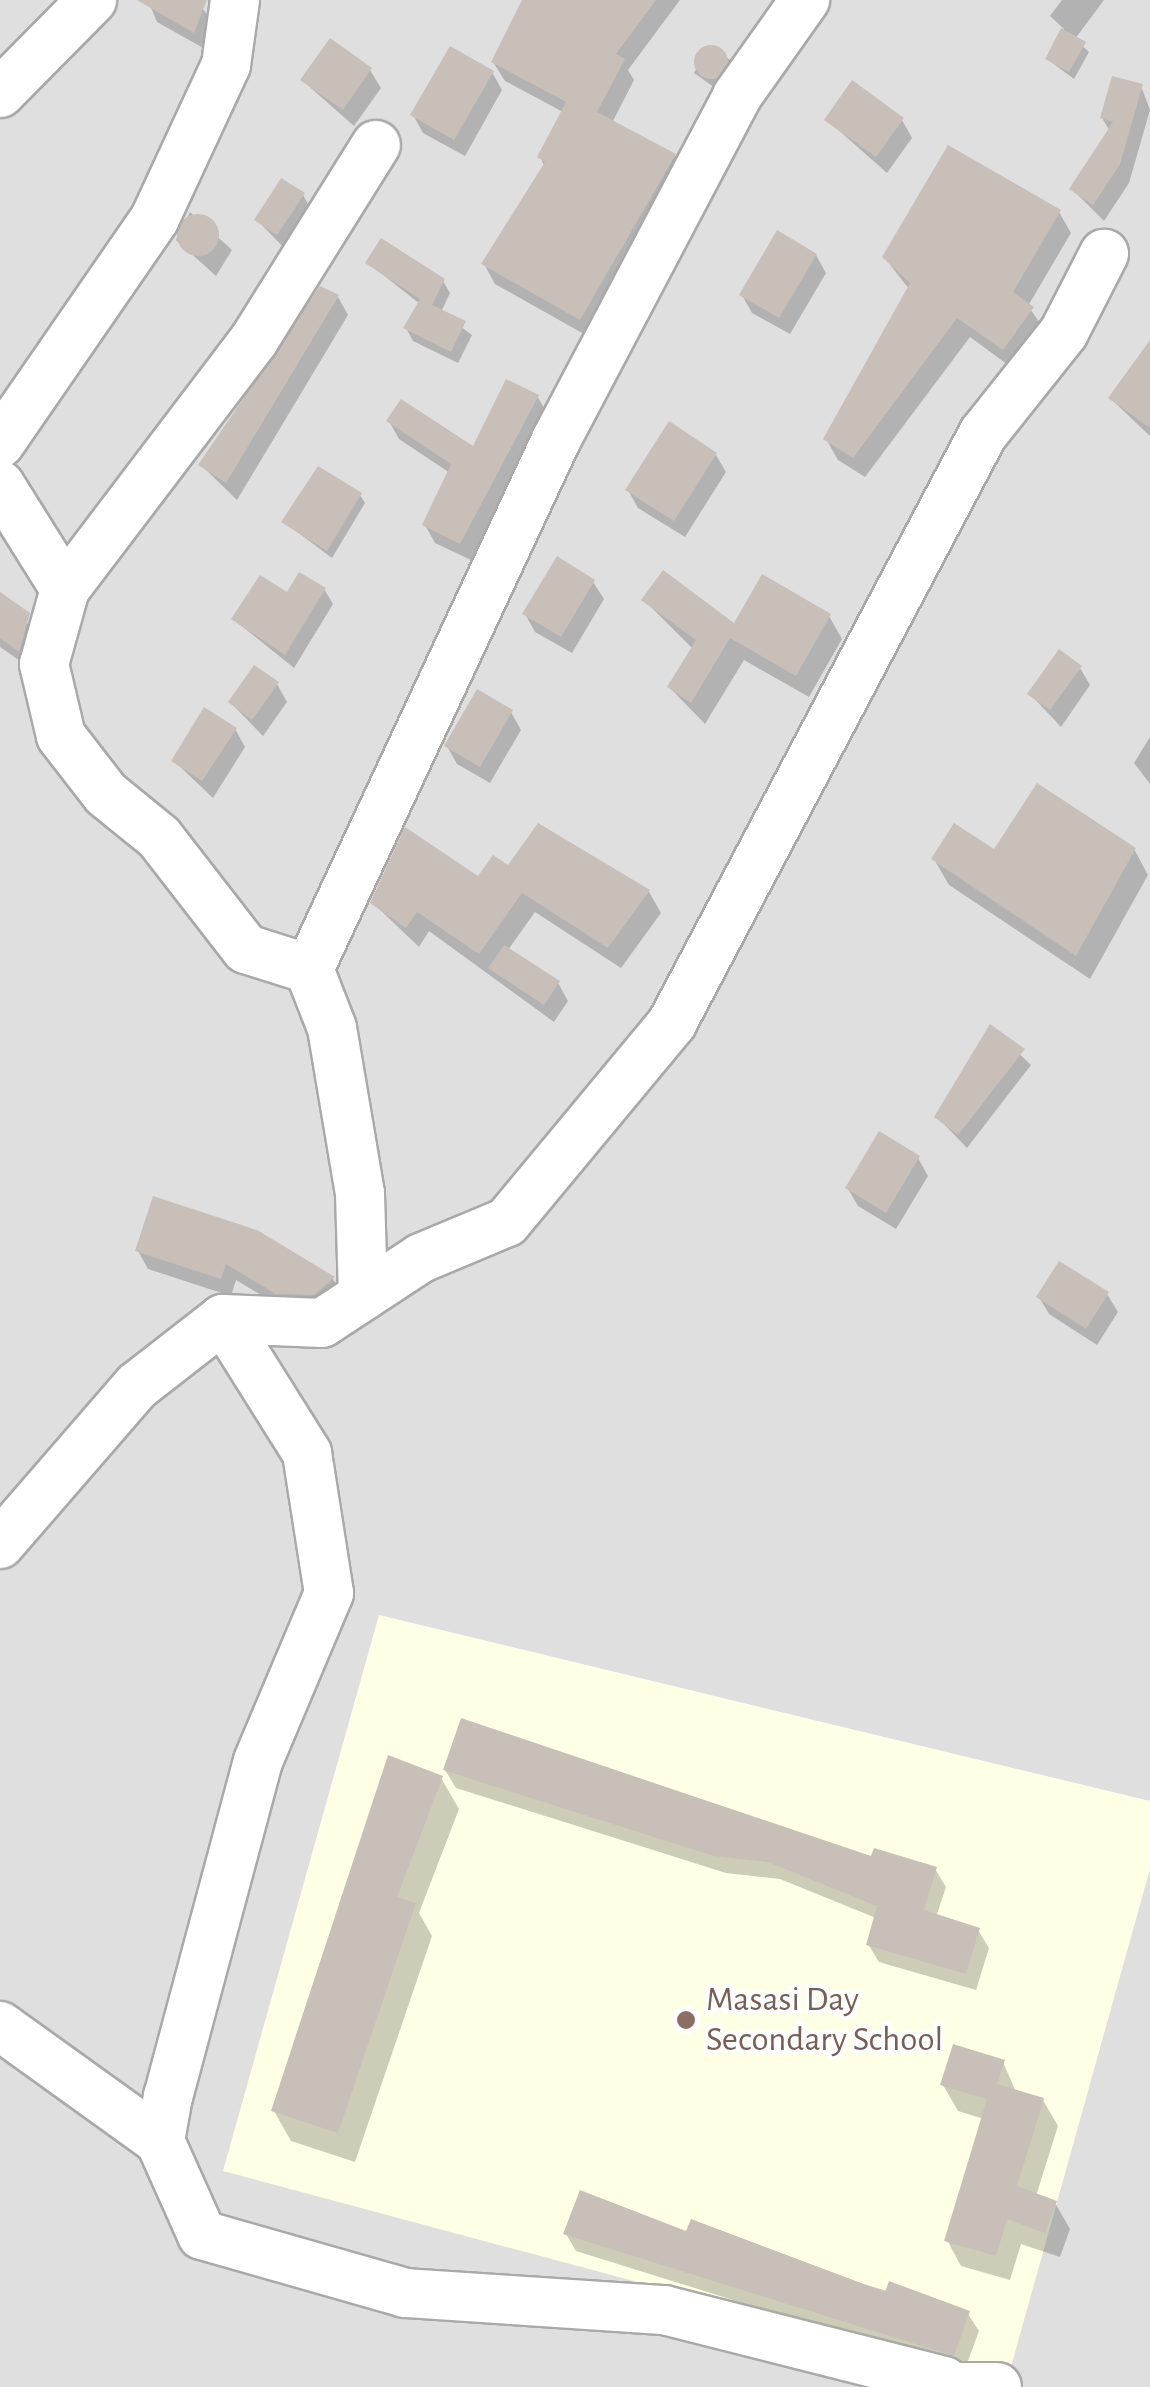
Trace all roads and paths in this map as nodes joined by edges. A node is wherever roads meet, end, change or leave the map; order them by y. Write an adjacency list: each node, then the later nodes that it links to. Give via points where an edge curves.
1 (92, 0): 4 (street)
2 (235, 0): 7 (street, via 226,65 155,218)
3 (805, 0): 10 (street, via 737,96 556,440)
4 (0, 93)
5 (376, 145): 9 (street, via 254,340)
6 (1104, 254): 11 (street, via 1064,332 974,451 672,1022 507,1222 456,1240)
7 (0, 442)
8 (0, 485): 9 (street)
9 (64, 589): 10 (street, via 44,664 61,736 106,794 159,837 246,949)
10 (309, 969): 11 (street, via 332,1028 360,1194)
11 (363, 1296): 12 (street, via 322,1324)
12 (224, 1319): 13 (street, via 137,1386); 15 (street, via 307,1453 329,1593 258,1760)
13 (0, 1544)
14 (0, 2026): 15 (street)
15 (160, 2141): 16 (street, via 202,2235 405,2292 664,2310)
16 (940, 2384): 17 (street)
17 (997, 2387)

